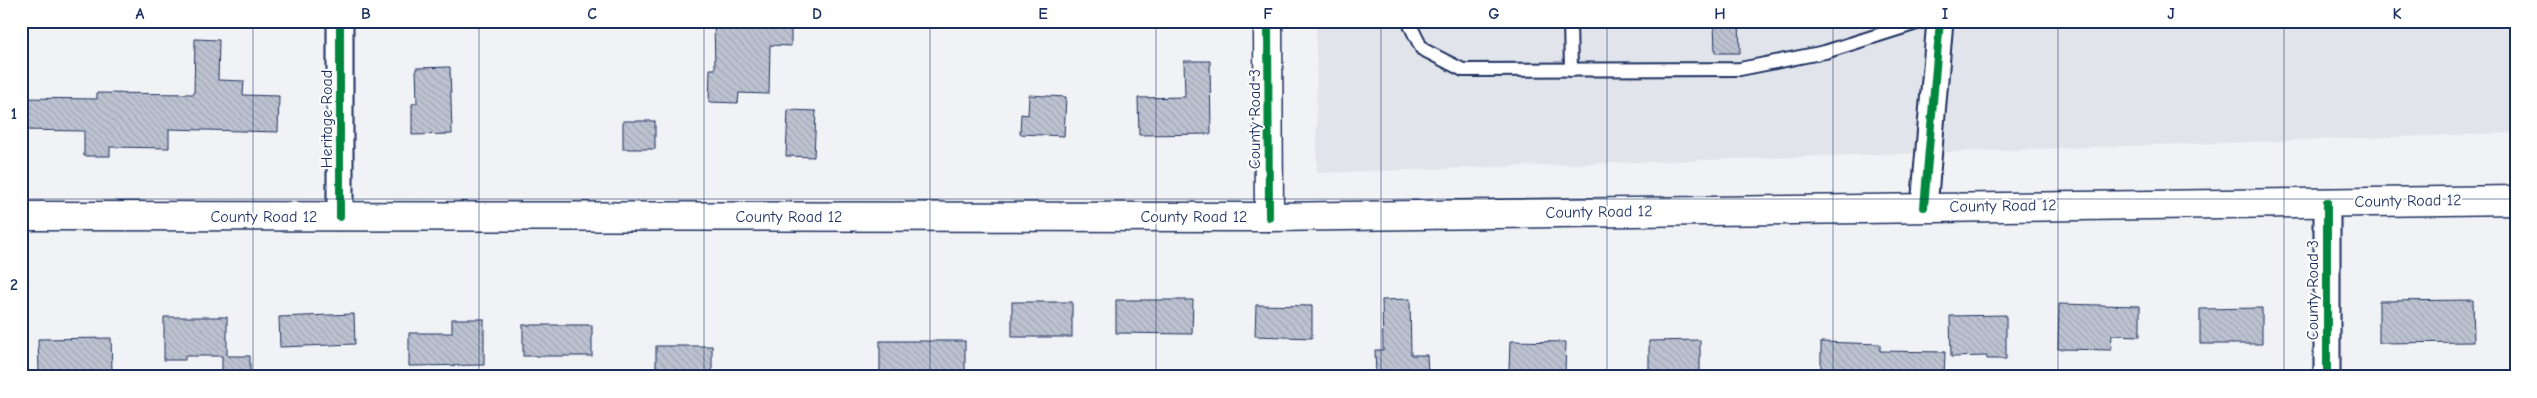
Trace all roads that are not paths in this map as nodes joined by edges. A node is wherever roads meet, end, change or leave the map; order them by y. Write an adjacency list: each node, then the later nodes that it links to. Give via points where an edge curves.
1 (340, 21): 12 (street, Heritage Road)
2 (1268, 21): 13 (main road, County Road 3)
3 (1408, 21): 7 (lane, via 1422,49 1463,70)
4 (1570, 21): 7 (lane)
5 (1923, 21): 7 (lane, via 1825,52 1740,69)
6 (1940, 21): 10 (street)
7 (1571, 70)
8 (2516, 200): 9 (main road, County Road 12)
9 (2326, 202): 10 (main road, County Road 12); 14 (street, County Road 3)
10 (1924, 207): 13 (main road, County Road 12)
11 (21, 216): 12 (main road, County Road 12)
12 (340, 217): 13 (main road, County Road 12)
13 (1269, 217)
14 (2328, 377)

